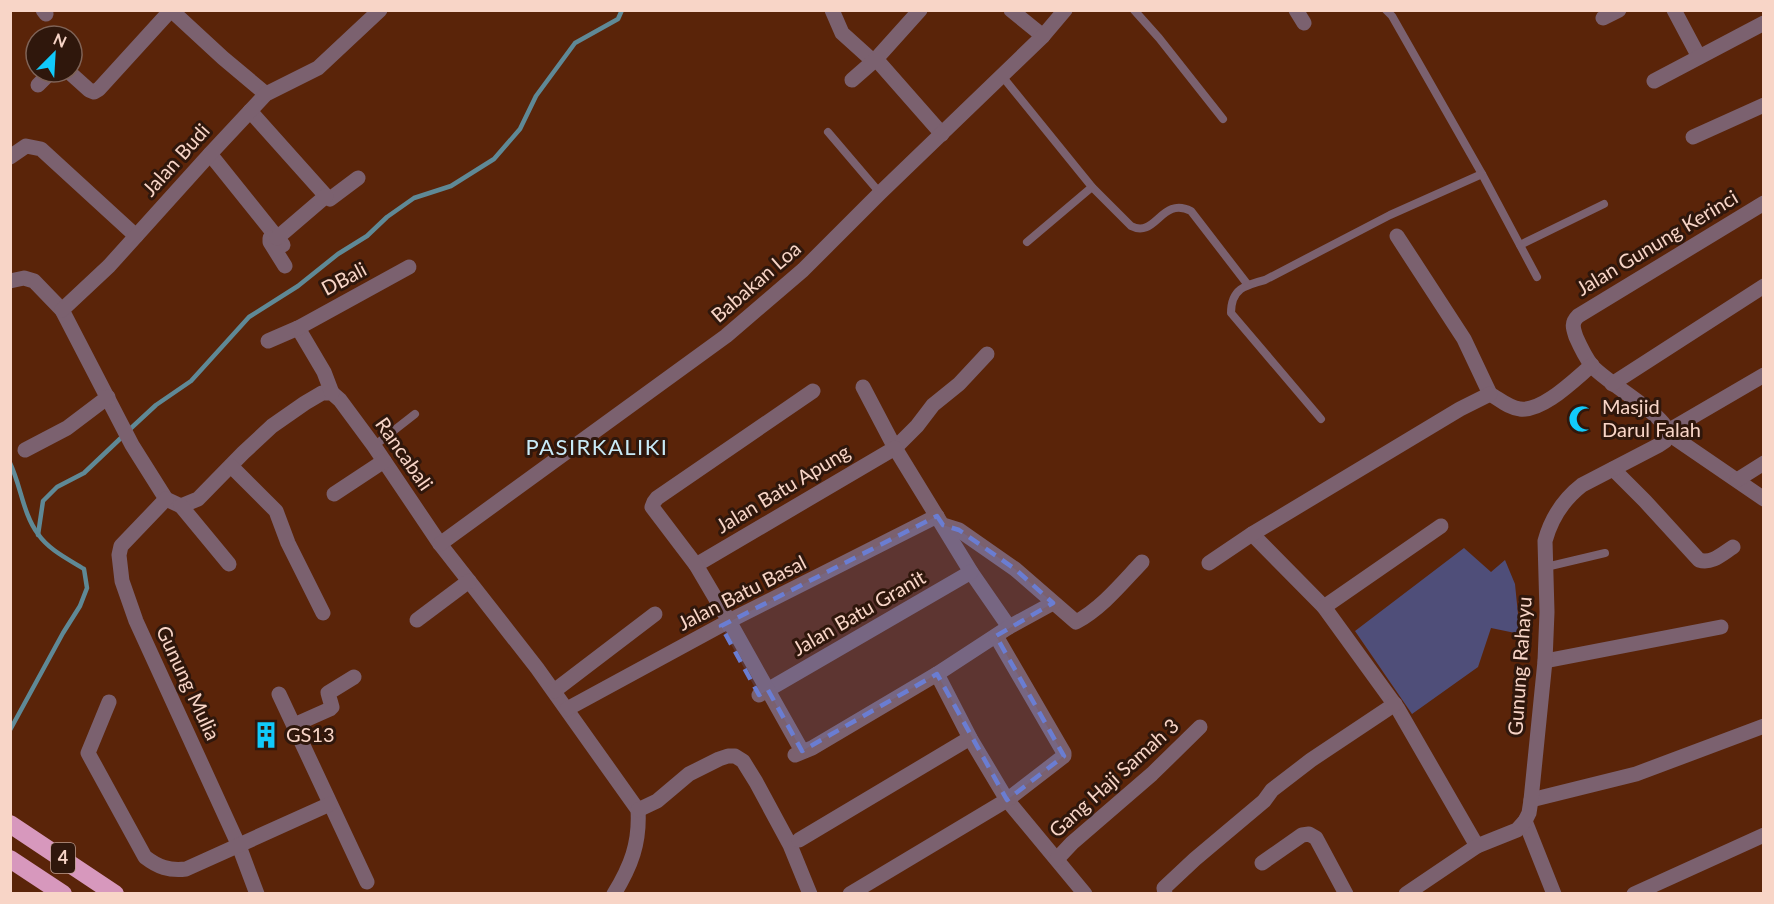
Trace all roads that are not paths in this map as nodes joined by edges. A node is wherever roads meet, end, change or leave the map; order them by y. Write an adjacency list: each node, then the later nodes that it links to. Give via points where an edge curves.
1 (171, 10): 20 (street, via 99,89 93,92); 21 (street)
2 (380, 10): 21 (street, Jalan Budi, via 318,68)
3 (832, 10): 16 (street, via 842,33)
4 (920, 10): 16 (street)
5 (1011, 10): 14 (street)
6 (1065, 10): 14 (street, Babakan Loa)
7 (1134, 10): 24 (lane)
8 (1386, 10): 30 (lane)
9 (1619, 10): 12 (street)
10 (1674, 10): 15 (street)
11 (1758, 10): 13 (street)
12 (1603, 18)
13 (1764, 22): 15 (street)
14 (1043, 36): 17 (street, Babakan Loa)
15 (1699, 57): 19 (street)
16 (875, 60): 18 (street); 26 (street)
17 (1002, 76): 26 (street, Babakan Loa); 32 (lane)
18 (852, 80)
19 (1654, 81)
20 (82, 84)
21 (266, 94): 23 (street, Jalan Budi)
22 (1764, 105): 27 (street)
23 (250, 111): 28 (street, Jalan Budi); 34 (street)
24 (1223, 119)
25 (828, 132): 33 (lane)
26 (942, 134): 33 (street, Babakan Loa)
27 (1693, 137)
28 (210, 154): 37 (street, Jalan Budi); 39 (street)
29 (10, 157): 37 (street, via 26,146 41,149)
30 (1482, 174): 41 (lane); 46 (lane)
31 (358, 178): 34 (street, via 330,199)
32 (1092, 187): 40 (lane); 46 (lane, via 1137,230 1176,207 1191,211)
33 (880, 193): 78 (street, Babakan Loa, via 803,270 726,336)
34 (326, 196): 39 (street)
35 (1764, 203): 52 (street, Jalan Gunung Kerinci, via 1578,316 1573,328)
36 (1604, 204): 41 (lane)
37 (136, 236): 48 (street, Jalan Budi)
38 (1397, 236): 58 (street, via 1464,339)
39 (277, 238): 42 (street, via 270,243)
40 (1027, 242)
41 (1520, 245): 44 (lane)
42 (285, 266)
43 (409, 267): 49 (street, DBali)
44 (1537, 277)
45 (10, 281): 48 (street, via 34,281)
46 (1248, 285): 61 (lane, via 1236,293 1231,313)
47 (1764, 286): 54 (street)
48 (62, 310): 59 (street)
49 (298, 328): 50 (street, DBali); 57 (street)
50 (268, 341)
51 (987, 354): 64 (street, Jalan Batu Apung)
52 (1592, 365): 54 (street); 58 (street, via 1556,395 1533,407 1520,409)
53 (1764, 375): 62 (street, Gunung Rahayu)
54 (1612, 384): 62 (street, via 1660,419)
55 (863, 387): 64 (street)
56 (813, 391): 84 (street, via 654,502 652,507)
57 (332, 393): 63 (street, Rancabali); 68 (street, via 322,393 272,426)
58 (1490, 394): 77 (street)
59 (108, 397): 65 (street, via 66,428); 72 (street)
60 (415, 414): 63 (lane)
61 (1321, 419)
62 (1669, 433): 69 (street, Gunung Rahayu, via 1659,445); 70 (street)
63 (374, 446): 66 (street, Rancabali)
64 (893, 449): 75 (street); 84 (street, Jalan Batu Apung)
65 (25, 450)
66 (384, 461): 71 (street); 78 (street, Rancabali)
67 (1764, 463): 70 (street)
68 (231, 466): 74 (street, via 198,499); 90 (street, via 276,511)
69 (1612, 469): 79 (street, via 1699,560 1712,560); 85 (street, Gunung Rahayu, via 1582,485 1562,505 1545,541)
70 (1737, 480): 73 (street)
71 (334, 494)
72 (166, 499): 74 (street); 118 (street, Gunung Mulia, via 121,546 122,581)
73 (1764, 499)
74 (181, 506): 83 (street)
75 (940, 520): 86 (street); 88 (street, via 1015,569); 93 (street, Jalan Batu Basal)
76 (1441, 526): 89 (street)
77 (1252, 534): 82 (street); 89 (street)
78 (440, 544): 87 (street, Rancabali)
79 (1733, 547)
80 (1605, 553): 85 (lane)
81 (1142, 562): 88 (street, via 1103,602 1076,622)
82 (1209, 563)
83 (229, 564)
84 (696, 565): 93 (street)
85 (1546, 567): 97 (street, Gunung Rahayu)
86 (971, 572): 94 (street); 101 (street, Jalan Batu Granit)
87 (469, 581): 92 (street); 100 (street, Rancabali)
88 (1053, 603): 94 (street)
89 (1324, 607): 104 (street)
90 (323, 614)
91 (655, 614): 100 (street)
92 (417, 620)
93 (725, 624): 101 (street); 105 (street, Jalan Batu Basal)
94 (1010, 627): 96 (street)
95 (1721, 627): 97 (street)
96 (996, 636): 98 (street); 110 (street, via 1064,753)
97 (1545, 661): 111 (street, Gunung Rahayu)
98 (936, 674): 101 (street, via 802,751); 109 (street)
99 (354, 677): 106 (street, via 328,693 330,709)
100 (554, 691): 105 (street, Rancabali)
101 (764, 692)
102 (279, 694): 106 (street)
103 (109, 702): 118 (street, via 88,753 145,857 174,871)
104 (1395, 704): 119 (street); 131 (street, via 1272,790 1164,888)
105 (567, 709): 113 (street, Rancabali)
106 (294, 725): 112 (street)
107 (1764, 726): 111 (street, via 1636,774)
108 (1200, 728): 120 (street, Gang Haji Samah 3)
109 (970, 738): 110 (street); 117 (street)
110 (1006, 800): 120 (street); 129 (street)
111 (1531, 800): 114 (street, Gunung Rahayu)
112 (330, 804): 118 (street); 123 (street)
113 (638, 810): 127 (street, via 635,853); 128 (street, via 657,801 689,774 719,759 735,756 743,760 790,845)
114 (1526, 821): 119 (street, via 1517,830); 134 (street)
115 (10, 824): 125 (highway, 4)
116 (1764, 835): 135 (street)
117 (799, 840)
118 (239, 846): 126 (street, Gunung Mulia)
119 (1477, 846): 133 (street)
120 (1057, 859): 130 (street)
121 (10, 860): 124 (highway, 4)
122 (1262, 863): 132 (street, via 1309,834 1316,838)
123 (368, 882)
124 (63, 894)
125 (115, 894)
126 (257, 894)
127 (614, 894)
128 (810, 894)
129 (850, 894)
130 (1085, 894)
131 (1166, 894)
132 (1346, 894)
133 (1406, 894)
134 (1554, 894)
135 (1634, 894)

